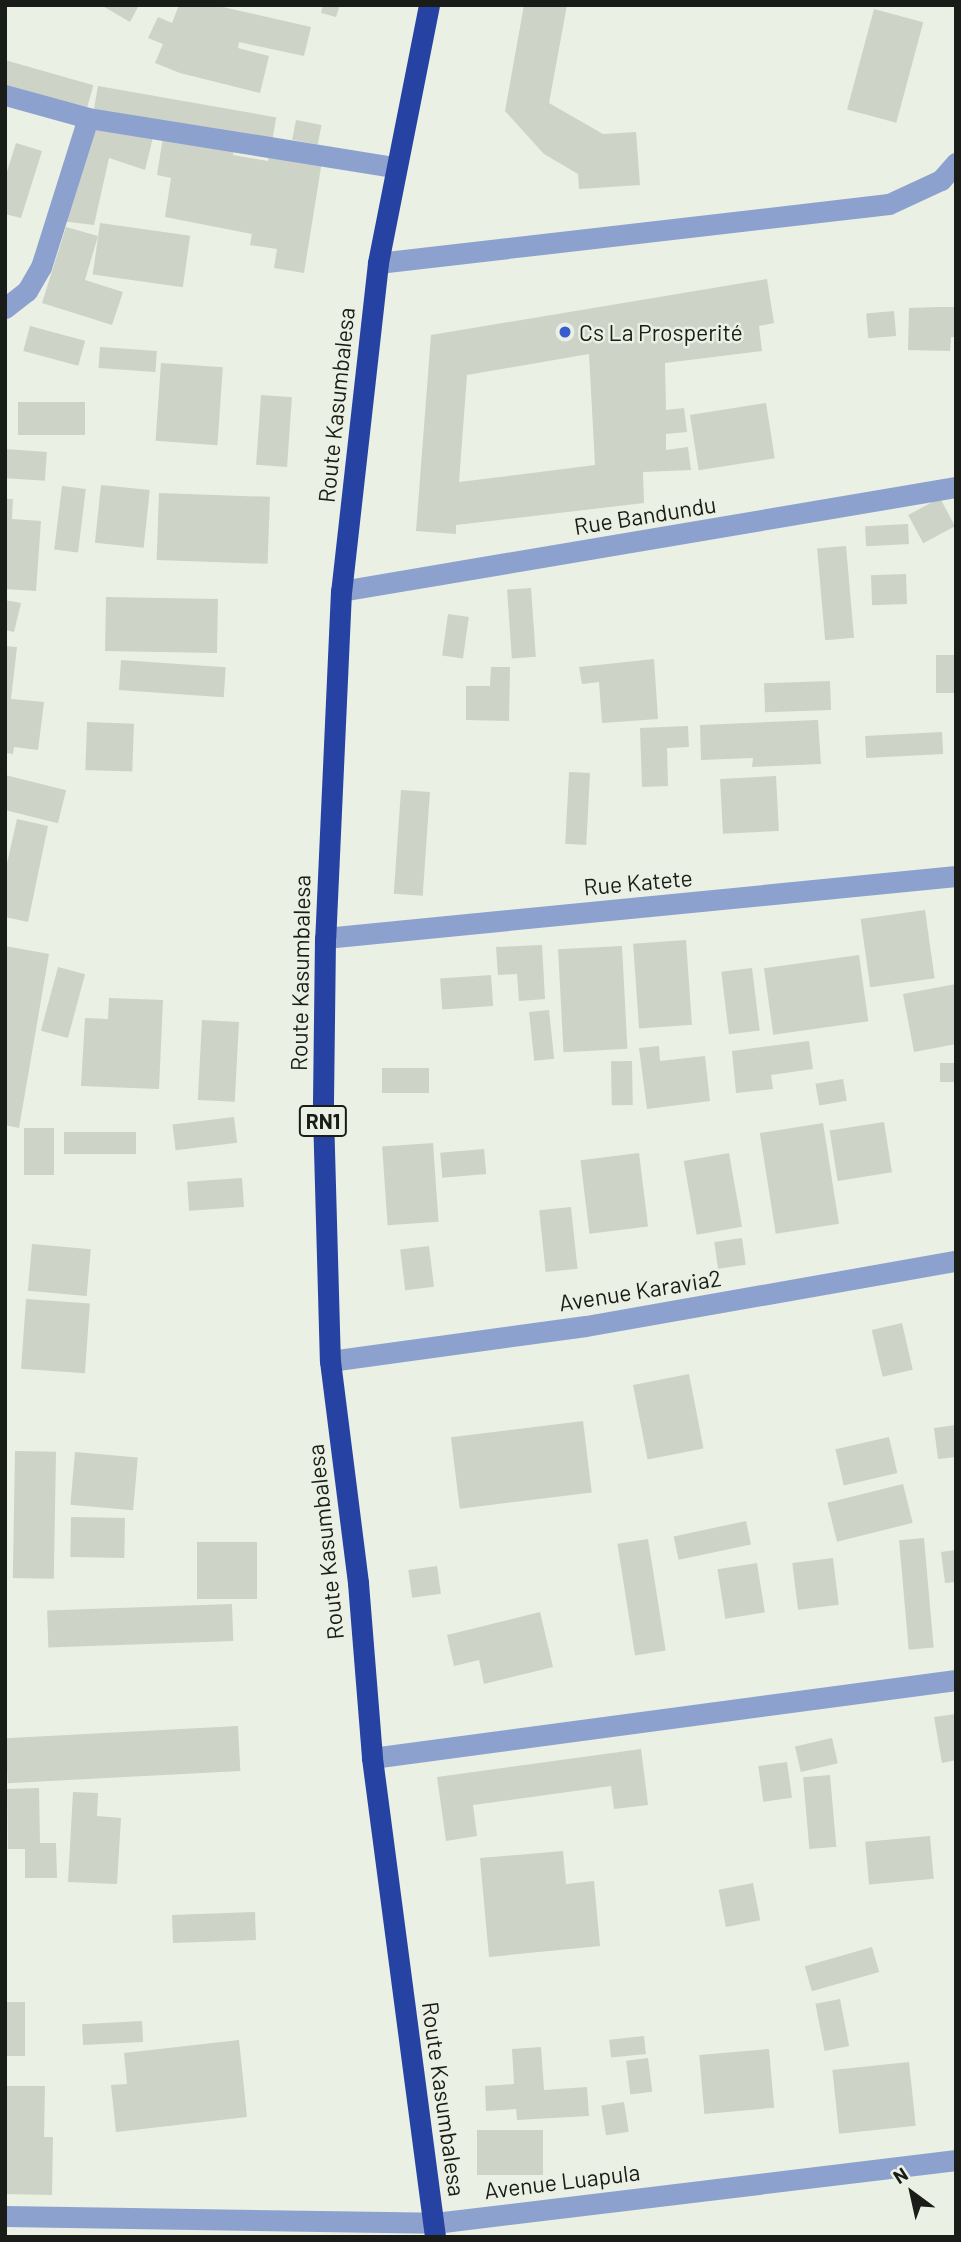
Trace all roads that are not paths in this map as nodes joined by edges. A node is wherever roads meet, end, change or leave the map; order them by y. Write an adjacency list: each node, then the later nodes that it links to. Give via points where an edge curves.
1 (429, 5): 5 (highway, Route Kasumbalesa / RN1)
2 (5, 95): 3 (street)
3 (89, 118): 5 (street); 7 (street, via 41,267 27,292)
4 (956, 163): 6 (street, via 941,180 889,204)
5 (394, 167): 6 (highway, Route Kasumbalesa / RN1)
6 (378, 263): 9 (highway, Route Kasumbalesa / RN1)
7 (5, 308)
8 (956, 487): 9 (street, Rue Bandundu)
9 (341, 591): 11 (highway, Route Kasumbalesa / RN1)
10 (956, 876): 11 (street, Rue Katete)
11 (325, 938): 13 (highway, Route Kasumbalesa / RN1, via 323,1114)
12 (956, 1261): 13 (street, Avenue Karavia2, via 586,1326)
13 (330, 1361): 15 (highway, Route Kasumbalesa / RN1, via 358,1583)
14 (956, 1681): 15 (street)
15 (372, 1758): 18 (highway, Route Kasumbalesa / RN1)
16 (956, 2160): 18 (street, Avenue Luapula)
17 (5, 2216): 18 (street, Avenue Luapula)
18 (435, 2230)

